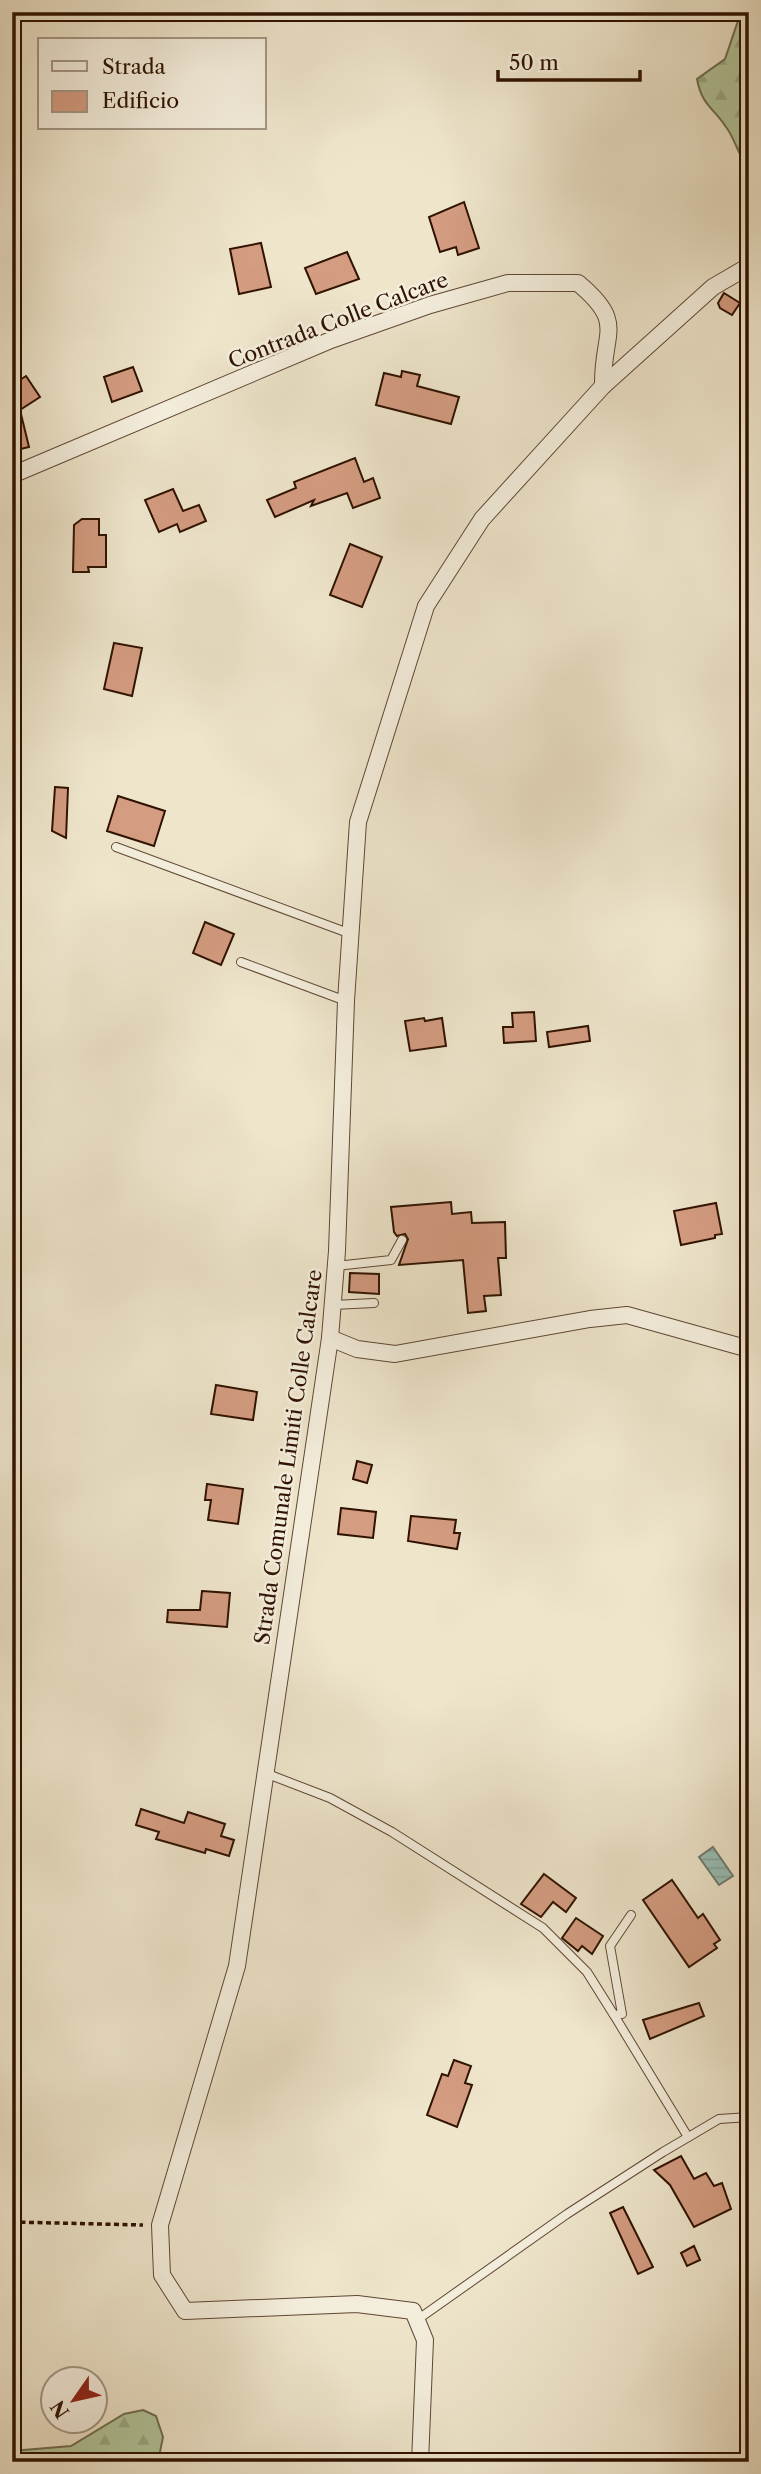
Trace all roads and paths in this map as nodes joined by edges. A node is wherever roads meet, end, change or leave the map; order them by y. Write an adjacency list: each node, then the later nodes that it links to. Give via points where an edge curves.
1 (749, 266): 2 (street, Strada Comunale Limiti Colle Calcare, via 713,287)
2 (603, 386): 3 (street, Contrada Colle Calcare, via 603,357 611,323 601,302 578,283 508,283 331,340); 5 (street, Strada Comunale Limiti Colle Calcare, via 482,519 426,606 358,822)
3 (12, 475)
4 (116, 847): 5 (lane)
5 (351, 934): 7 (street, Strada Comunale Limiti Colle Calcare)
6 (241, 962): 7 (lane)
7 (346, 1001): 9 (street, Strada Comunale Limiti Colle Calcare)
8 (402, 1240): 9 (lane, via 391,1260)
9 (336, 1266): 11 (street, Strada Comunale Limiti Colle Calcare)
10 (374, 1303): 11 (lane)
11 (333, 1305): 12 (street, Strada Comunale Limiti Colle Calcare)
12 (330, 1338): 13 (street, via 357,1349 396,1354 626,1315); 14 (street, Strada Comunale Limiti Colle Calcare)
13 (749, 1349)
14 (265, 1773): 16 (lane, via 361,1815 543,1928 587,1972); 20 (street, Strada Comunale Limiti Colle Calcare, via 236,1966)
15 (631, 1915): 16 (lane, via 610,1946 622,2014)
16 (614, 2015): 18 (lane)
17 (749, 2117): 18 (lane, via 719,2119)
18 (688, 2137): 21 (lane, via 567,2214)
19 (12, 2222): 20 (path)
20 (160, 2225): 21 (street, Strada Comunale Limiti Colle Calcare, via 162,2275 185,2311 357,2304 413,2311)
21 (417, 2320): 22 (street, via 425,2340)
22 (420, 2462)

